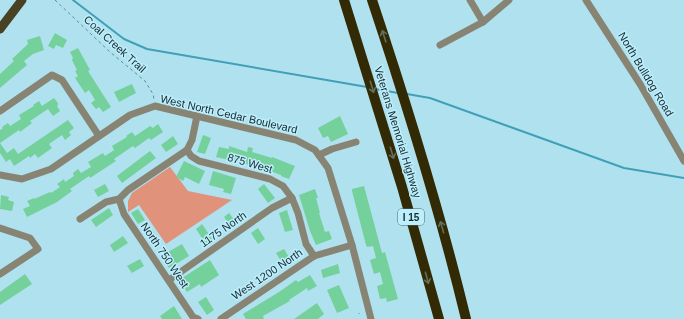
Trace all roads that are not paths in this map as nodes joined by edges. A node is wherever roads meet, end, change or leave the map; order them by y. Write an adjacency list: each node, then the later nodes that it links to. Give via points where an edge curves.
1 (22, 0): 8 (main road)
2 (344, 0): 29 (highway, Veterans Memorial Highway / I 15, one-way to 29, via 402,187)
3 (372, 0): 30 (highway, Veterans Memorial Highway / I 15, one-way to 3, via 452,260)
4 (470, 0): 7 (street)
5 (510, 0): 7 (street)
6 (586, 0): 16 (street, North Bulldog Road, via 640,84)
7 (483, 22): 9 (street)
8 (0, 29)
9 (440, 45)
10 (0, 111): 12 (street, via 52,75 62,80)
11 (197, 116): 12 (street, West North Cedar Boulevard, via 155,106 130,115); 14 (street); 15 (street, West North Cedar Boulevard, via 296,140 315,150)
12 (99, 136): 17 (street, West North Cedar Boulevard, via 51,169 22,179)
13 (356, 142): 15 (street)
14 (187, 150): 18 (street, 875 West, via 199,161 270,179 283,186); 19 (street, via 128,190)
15 (319, 155): 22 (street, West North Cedar Boulevard, via 328,168)
16 (684, 161)
17 (0, 175)
18 (292, 198): 23 (street, 875 West, via 306,244); 25 (street, 1175 North, via 272,208)
19 (120, 199): 20 (street, via 106,202); 25 (street, North 750 West, via 124,214)
20 (80, 219)
21 (0, 228): 24 (street, via 30,238 38,249)
22 (352, 245): 23 (street, West 1200 North); 28 (street, West North Cedar Boulevard)
23 (314, 256): 27 (street, West 1200 North)
24 (0, 274)
25 (168, 280): 26 (street, North 750 West)
26 (198, 319)
27 (220, 319)
28 (371, 319)
29 (439, 319)
30 (466, 319)

